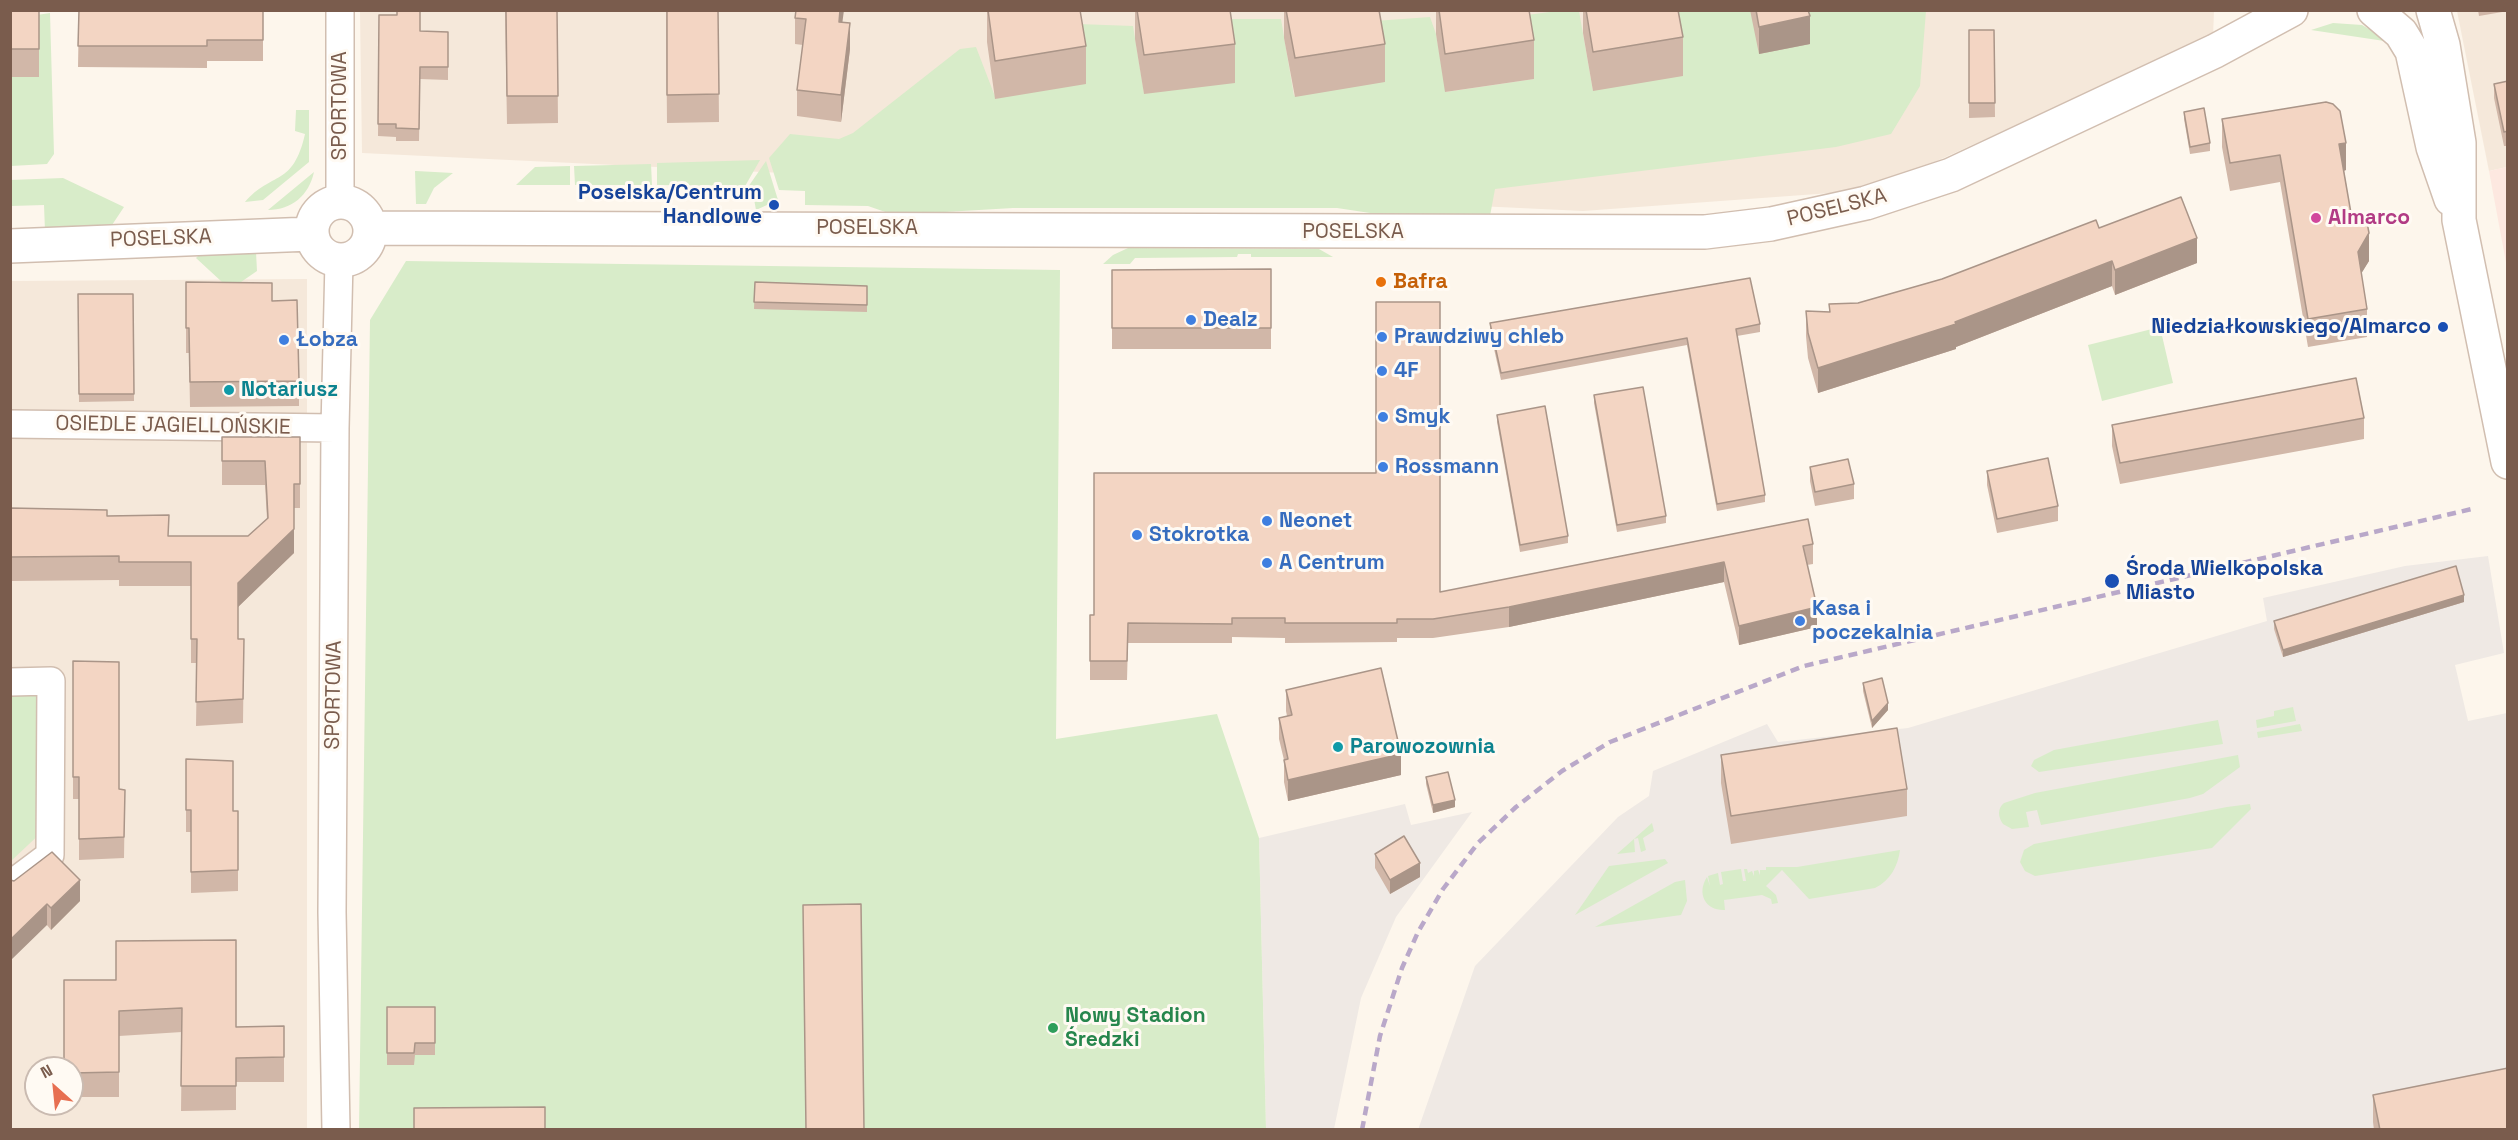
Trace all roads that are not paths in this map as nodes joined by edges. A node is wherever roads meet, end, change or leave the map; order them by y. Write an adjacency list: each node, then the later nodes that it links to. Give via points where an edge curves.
1 (340, 10): 5 (street, SPORTOWA)
2 (2291, 10): 7 (street, POSELSKA, via 2205,56 1951,175 1866,203 1771,224 1705,232)
3 (2374, 10): 6 (street, via 2401,33 2412,51 2433,147)
4 (2433, 10): 6 (street, via 2443,45 2459,143)
5 (340, 202): 7 (street, via 361,209); 8 (street, via 319,212)
6 (2459, 220): 13 (street)
7 (371, 228): 10 (street, via 363,252)
8 (311, 234): 9 (street, POSELSKA); 10 (street, via 320,253)
9 (10, 246)
10 (339, 261): 12 (street, SPORTOWA)
11 (10, 424): 12 (street, OSIEDLE JAGIELLOŃSKIE)
12 (335, 428): 16 (street, SPORTOWA, via 332,912)
13 (2508, 462)
14 (10, 682): 15 (street, via 51,681 50,855)
15 (10, 885)
16 (336, 1130)

